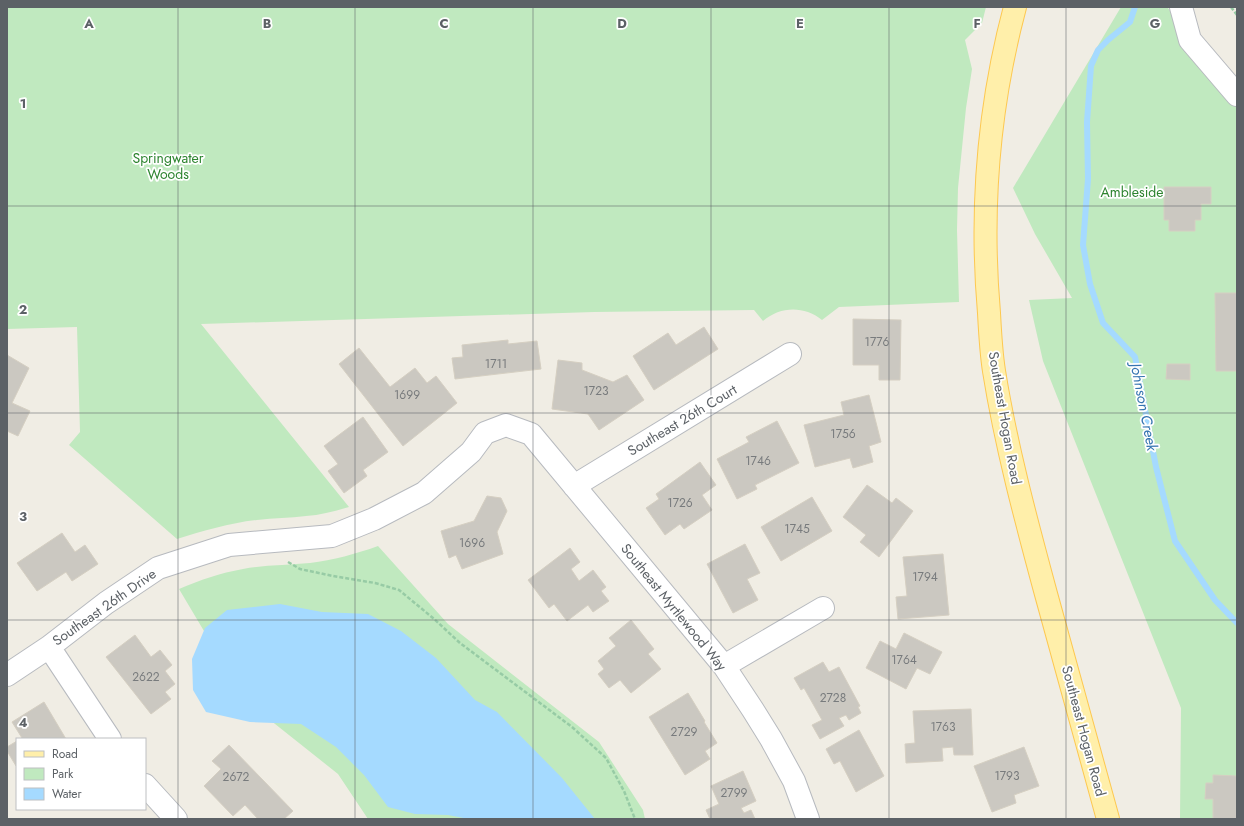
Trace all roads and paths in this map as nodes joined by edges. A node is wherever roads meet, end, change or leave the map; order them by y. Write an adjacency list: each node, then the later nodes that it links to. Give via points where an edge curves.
1 (1015, 7): 19 (main road, Southeast Hogan Road, via 996,92 985,207 985,274 994,369 1018,492)
2 (1181, 7): 5 (street, via 1190,40)
3 (1230, 7): 4 (path)
4 (1237, 15)
5 (1237, 94)
6 (790, 354): 8 (street, Southeast 26th Court)
7 (506, 424): 8 (street, Southeast Myrtlewood Way, via 531,434); 9 (street, Southeast 26th Drive, via 485,433 472,452 424,493 374,519 332,536)
8 (574, 486): 12 (street, Southeast Myrtlewood Way)
9 (275, 541): 11 (street, Southeast 26th Drive, via 229,545 158,568); 17 (path, via 287,561 300,569 400,590 460,643 572,727 606,758 624,791)
10 (823, 608): 12 (street)
11 (48, 647): 13 (street, Southeast 26th Drive); 14 (street)
12 (724, 666): 18 (street, Southeast Myrtlewood Way, via 771,739 794,781)
13 (7, 675)
14 (109, 738)
15 (146, 786): 16 (street)
16 (176, 819)
17 (635, 819)
18 (808, 819)
19 (1108, 819)

